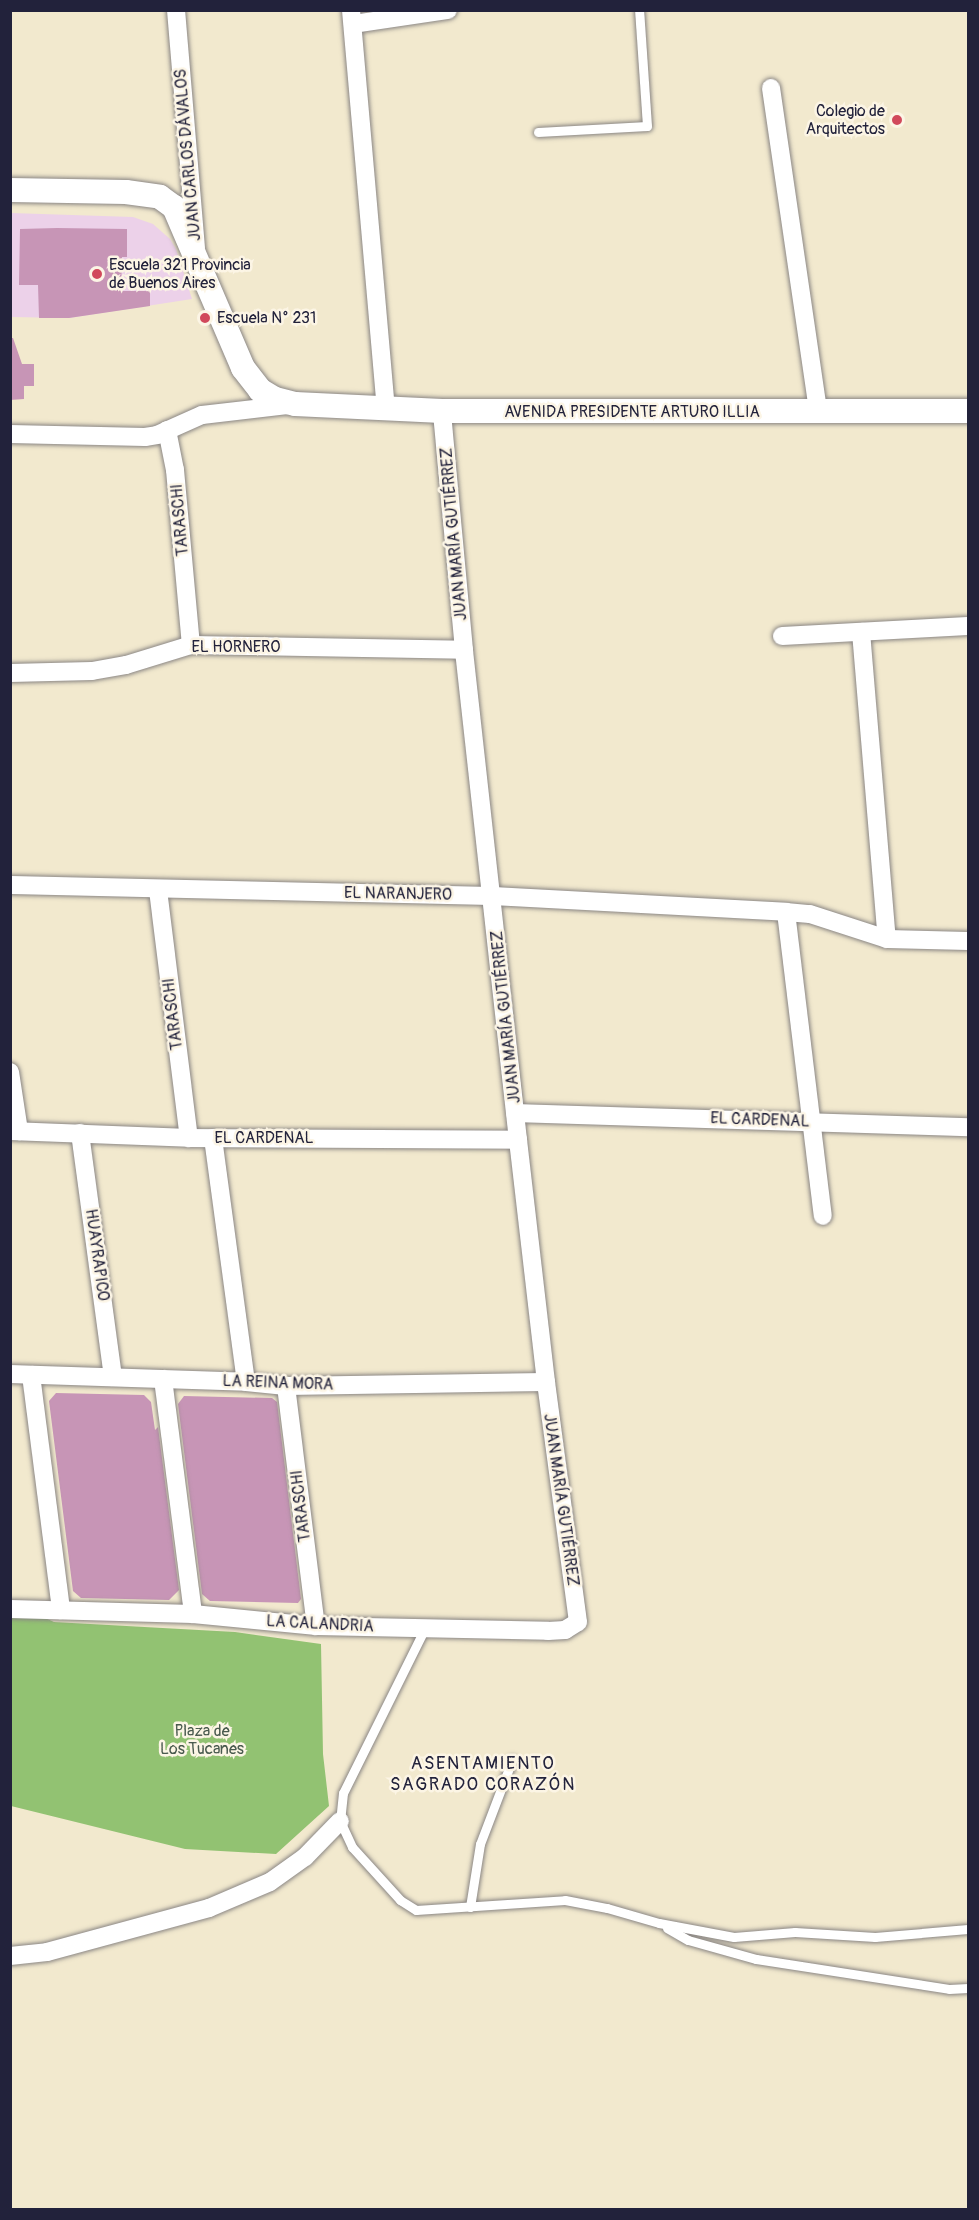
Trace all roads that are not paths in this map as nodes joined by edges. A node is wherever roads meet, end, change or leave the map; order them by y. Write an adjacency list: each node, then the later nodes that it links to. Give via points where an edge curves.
1 (176, 10): 8 (street, JUAN CARLOS DÁVALOS)
2 (448, 10): 4 (street)
3 (639, 10): 6 (lane, via 647,126)
4 (352, 17): 10 (street)
5 (771, 88): 13 (street)
6 (538, 132)
7 (10, 190): 8 (street, via 126,192 160,197 174,207)
8 (197, 255): 9 (street, JUAN CARLOS DÁVALOS, via 243,368 260,390)
9 (295, 404): 10 (street, AVENIDA PRESIDENTE ARTURO ILLIA); 14 (street, via 202,415)
10 (387, 410): 11 (street, AVENIDA PRESIDENTE ARTURO ILLIA)
11 (442, 411): 13 (street, AVENIDA PRESIDENTE ARTURO ILLIA); 20 (street, JUAN MARÍA GUTIÉRREZ)
12 (969, 411): 13 (street, AVENIDA PRESIDENTE ARTURO ILLIA)
13 (818, 412)
14 (167, 430): 15 (street, via 145,437); 19 (street, TARASCHI, via 175,470)
15 (10, 434)
16 (969, 626): 17 (street)
17 (861, 632): 18 (street); 26 (street)
18 (783, 636)
19 (191, 645): 20 (street, EL HORNERO); 21 (street, EL HORNERO, via 92,671)
20 (464, 650): 24 (street, JUAN MARÍA GUTIÉRREZ)
21 (10, 673)
22 (10, 885): 23 (street, EL NARANJERO)
23 (158, 890): 24 (street, EL NARANJERO); 34 (street, TARASCHI)
24 (493, 896): 25 (street, EL NARANJERO); 29 (street, JUAN MARÍA GUTIÉRREZ)
25 (786, 912): 26 (street, EL NARANJERO, via 810,914); 30 (street)
26 (886, 939): 27 (street, EL NARANJERO)
27 (969, 941)
28 (10, 1072): 32 (street)
29 (515, 1113): 30 (street, EL CARDENAL); 36 (street, JUAN MARÍA GUTIÉRREZ)
30 (811, 1121): 31 (street, EL CARDENAL); 37 (street)
31 (969, 1127)
32 (15, 1131): 33 (street, EL CARDENAL)
33 (80, 1133): 34 (street, EL CARDENAL); 40 (street, HUAYRAPICO)
34 (189, 1137): 35 (street, EL CARDENAL)
35 (213, 1138): 36 (street, EL CARDENAL); 42 (street)
36 (518, 1140): 43 (street, JUAN MARÍA GUTIÉRREZ)
37 (823, 1216)
38 (10, 1374): 39 (street, LA REINA MORA)
39 (31, 1375): 40 (street, LA REINA MORA); 46 (street)
40 (113, 1377): 41 (street, LA REINA MORA)
41 (163, 1379): 42 (street, LA REINA MORA); 47 (street)
42 (246, 1382): 44 (street, LA REINA MORA)
43 (546, 1382): 44 (street, LA REINA MORA); 48 (street, JUAN MARÍA GUTIÉRREZ)
44 (286, 1386): 49 (street, TARASCHI)
45 (10, 1609): 46 (street, LA CALANDRIA)
46 (61, 1610): 47 (street, LA CALANDRIA)
47 (193, 1614): 49 (street, LA CALANDRIA)
48 (578, 1622): 50 (street, LA CALANDRIA, via 565,1630 548,1631)
49 (316, 1626): 50 (street, LA CALANDRIA)
50 (425, 1628): 52 (lane, via 343,1793)
51 (512, 1760): 53 (lane, via 480,1844)
52 (340, 1821): 53 (lane, via 352,1847 400,1900 416,1910); 56 (street, via 305,1857 270,1882 209,1908 47,1952)
53 (470, 1907): 54 (lane, via 565,1900)
54 (659, 1923): 55 (lane, via 734,1936 795,1932 875,1937); 57 (lane, via 688,1940 756,1959 949,1989)
55 (969, 1929)
56 (10, 1956)
57 (969, 1988)

